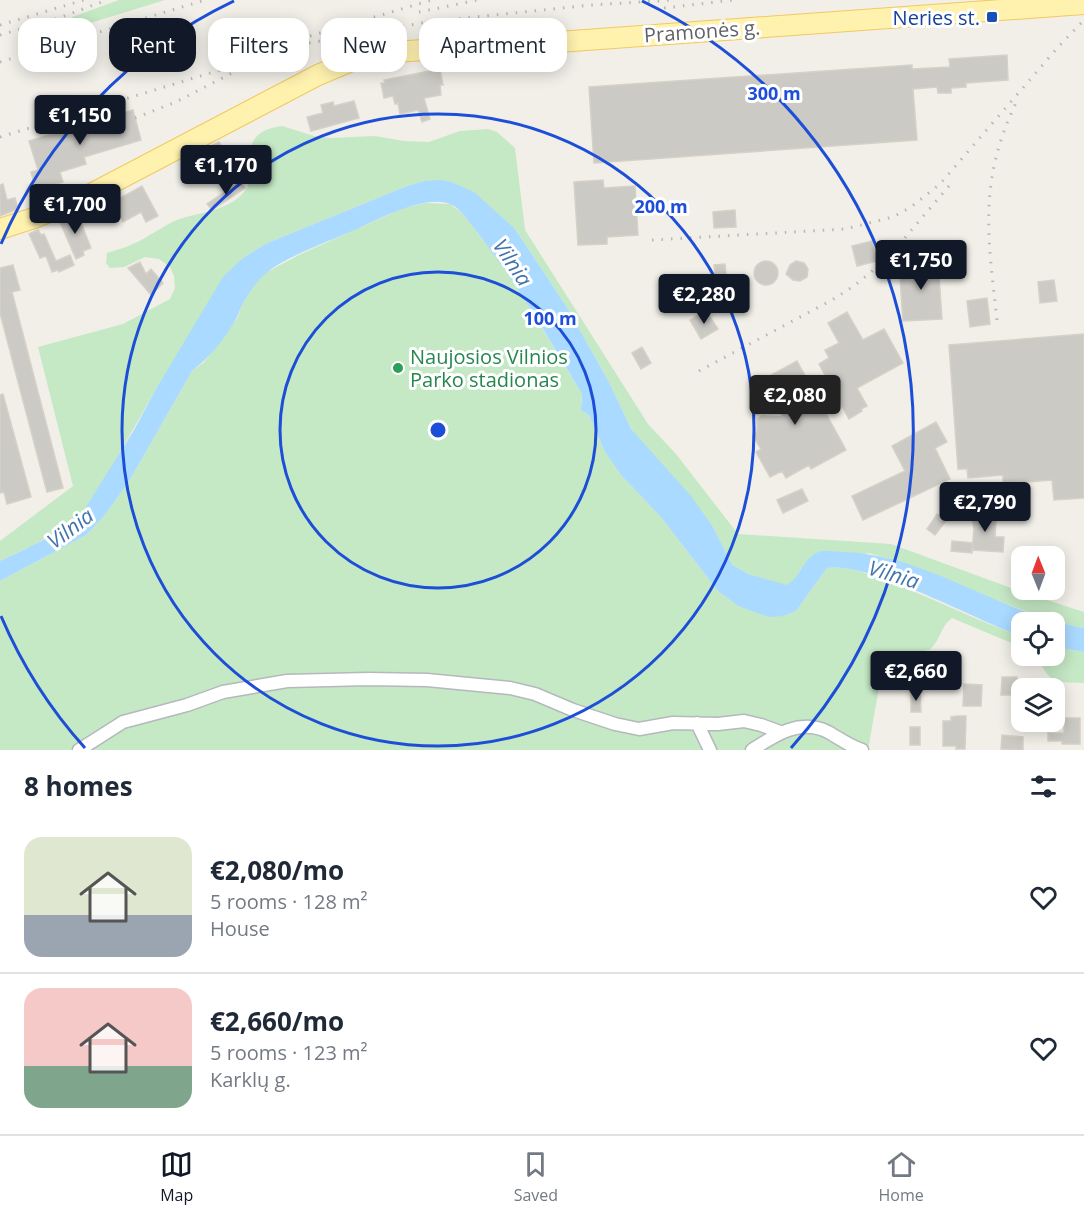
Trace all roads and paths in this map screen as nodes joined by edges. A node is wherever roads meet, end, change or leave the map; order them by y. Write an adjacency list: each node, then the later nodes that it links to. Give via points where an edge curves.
1 (1084, 4): 2 (main road, Pramonės g., via 363,56 318,75 89,195)
2 (0, 229)
3 (697, 723): 4 (street, via 744,721); 5 (street, via 639,729 510,688 427,680 287,681 223,692 123,722); 6 (street)
4 (780, 732): 7 (street); 8 (street, via 804,726 825,730)
5 (79, 750)
6 (710, 750)
7 (752, 750)
8 (862, 750)

